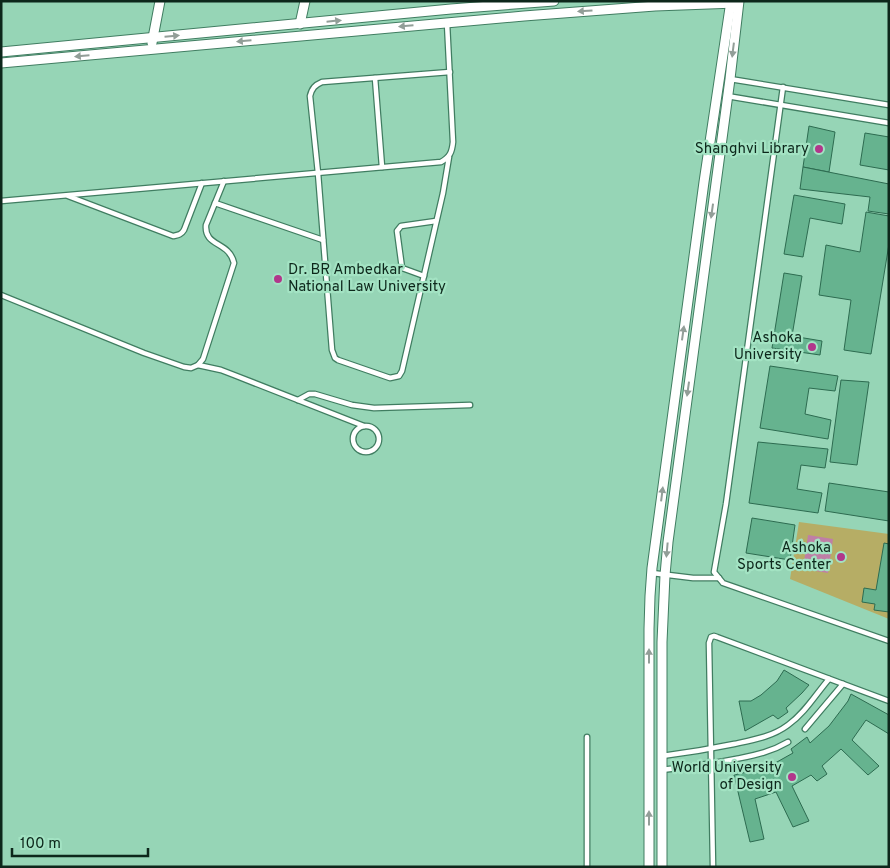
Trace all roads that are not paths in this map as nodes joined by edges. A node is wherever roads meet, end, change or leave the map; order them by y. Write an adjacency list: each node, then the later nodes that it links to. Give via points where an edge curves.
1 (160, 1): 9 (street)
2 (305, 1): 7 (street)
3 (554, 1): 5 (street)
4 (735, 2): 6 (street, one-way to 6); 15 (street, one-way to 15); 37 (street, one-way to 4, via 690,277)
5 (424, 12): 7 (street, one-way to 5); 8 (street)
6 (447, 22): 8 (street); 13 (lane)
7 (300, 24): 9 (street, one-way to 7)
8 (425, 24): 10 (street, one-way to 10)
9 (153, 37): 10 (street); 11 (street)
10 (152, 49): 12 (street, one-way to 12)
11 (1, 52)
12 (1, 63)
13 (450, 72): 14 (lane); 21 (lane, via 453,142)
14 (376, 78): 22 (lane); 23 (lane, via 322,82 312,89)
15 (730, 79): 16 (lane); 17 (street)
16 (783, 87): 18 (lane); 19 (lane)
17 (728, 96): 18 (lane); 38 (street, one-way to 38)
18 (781, 105): 20 (lane); 39 (lane, via 714,572)
19 (889, 105)
20 (889, 123)
21 (448, 157): 22 (lane, via 441,162); 29 (lane)
22 (382, 167): 23 (lane)
23 (318, 173): 24 (lane); 30 (lane)
24 (224, 181): 25 (lane); 28 (lane)
25 (202, 183): 26 (lane); 26 (lane, via 184,230 178,236)
26 (67, 195): 27 (lane)
27 (1, 201)
28 (215, 203): 30 (lane); 33 (lane, via 206,225 207,237 227,250 234,263)
29 (436, 221): 31 (lane); 31 (lane, via 403,225 397,231 402,268)
30 (323, 240): 31 (lane, via 332,350 338,360 390,378 399,376)
31 (424, 276)
32 (1, 295): 33 (lane, via 184,367)
33 (198, 365): 34 (lane, via 221,370)
34 (298, 400): 35 (lane, via 315,394 374,408); 36 (lane)
35 (470, 405)
36 (364, 426): 36 (lane, via 354,433 353,442 358,450 367,452 375,449 380,437 372,427)
37 (652, 573): 38 (lane); 52 (street, one-way to 37)
38 (665, 575): 39 (lane); 48 (street)
39 (720, 578): 40 (lane, via 723,583)
40 (889, 642)
41 (829, 679): 42 (lane); 47 (lane, via 788,726 774,734); 47 (lane, via 714,636 710,643)
42 (843, 684): 43 (lane); 44 (lane)
43 (889, 701)
44 (805, 729)
45 (587, 737): 51 (lane)
46 (788, 742): 49 (lane, via 765,753)
47 (711, 749): 48 (lane); 49 (lane)
48 (662, 756): 50 (street)
49 (711, 764): 50 (lane); 54 (lane)
50 (662, 770): 53 (street)
51 (587, 867)
52 (649, 867)
53 (662, 867)
54 (713, 867)

